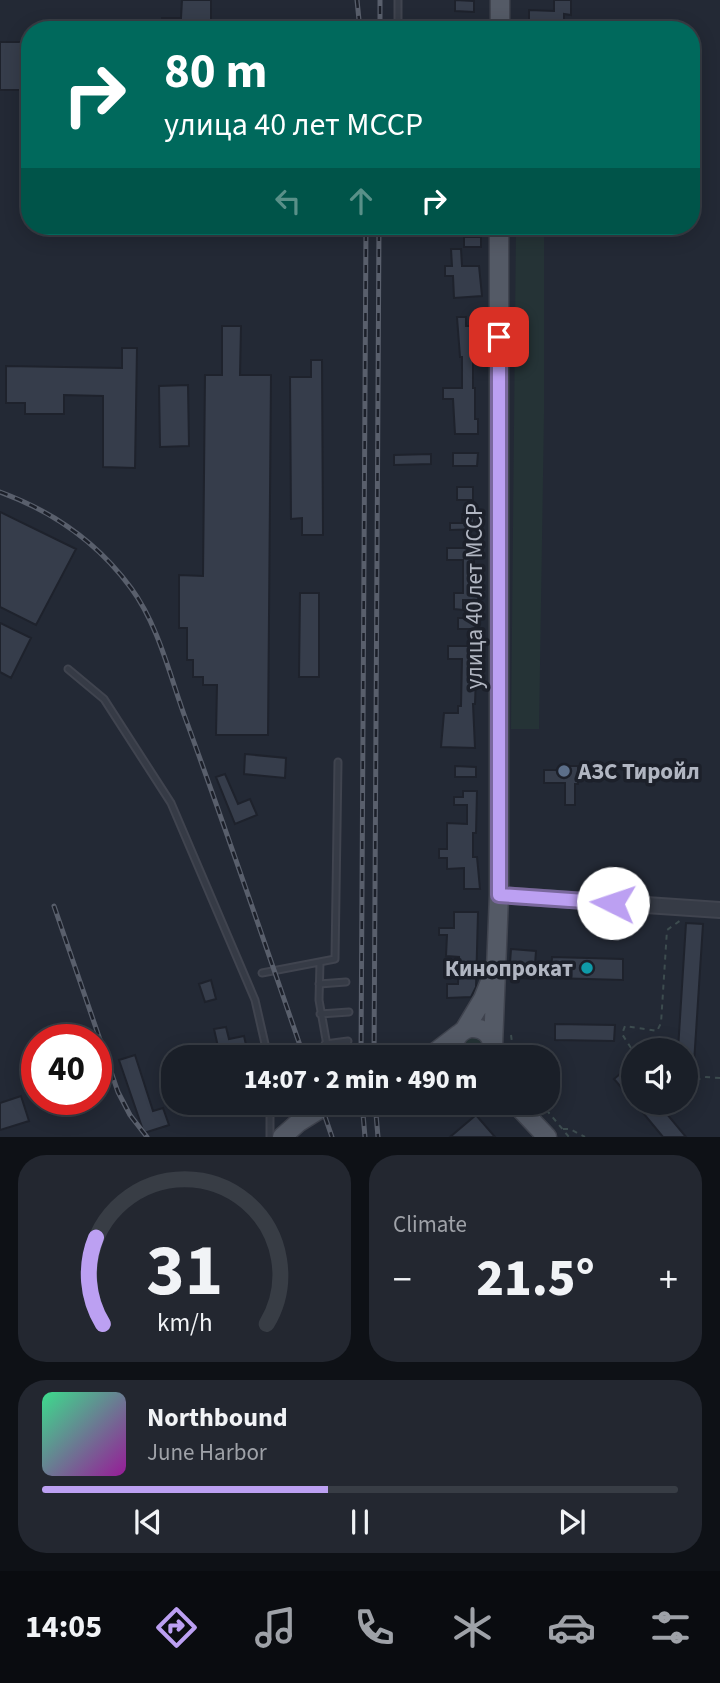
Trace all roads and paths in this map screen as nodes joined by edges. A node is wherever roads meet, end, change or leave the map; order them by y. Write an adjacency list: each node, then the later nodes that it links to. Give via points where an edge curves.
1 (398, 0): 3 (lane)
2 (500, 0): 4 (main road)
3 (398, 21)
4 (500, 21)
5 (499, 235): 8 (main road, улица 40 лет МССР)
6 (68, 669): 23 (lane, via 104,699 171,803 255,1000)
7 (338, 762): 11 (lane, via 335,959)
8 (499, 895): 9 (street); 12 (main road, улица 40 лет МССР)
9 (690, 908): 10 (street); 20 (path, via 687,917 667,930 657,1031 625,1026)
10 (720, 911)
11 (320, 962): 13 (lane); 15 (lane)
12 (496, 966): 18 (main road, улица 40 лет МССР, via 483,999); 27 (main road, улица 40 лет МССР)
13 (262, 973)
14 (346, 982): 15 (lane)
15 (319, 984): 17 (lane)
16 (349, 1012): 17 (lane)
17 (320, 1014): 22 (lane)
18 (462, 1032): 24 (main road); 25 (main road); 26 (main road, via 481,1029)
19 (511, 1035): 28 (path)
20 (625, 1038)
21 (348, 1041): 22 (lane)
22 (325, 1044)
23 (265, 1045)
24 (445, 1045)
25 (455, 1045)
26 (491, 1045)
27 (493, 1045)
28 (512, 1045)
29 (720, 1078): 30 (path)
30 (698, 1079)
31 (270, 1115): 36 (lane)
32 (310, 1115): 37 (main road)
33 (537, 1115): 35 (main road)
34 (537, 1115): 35 (path)
35 (554, 1133): 38 (path); 39 (path, via 570,1129)
36 (270, 1137)
37 (282, 1137)
38 (569, 1137)
39 (584, 1137)

